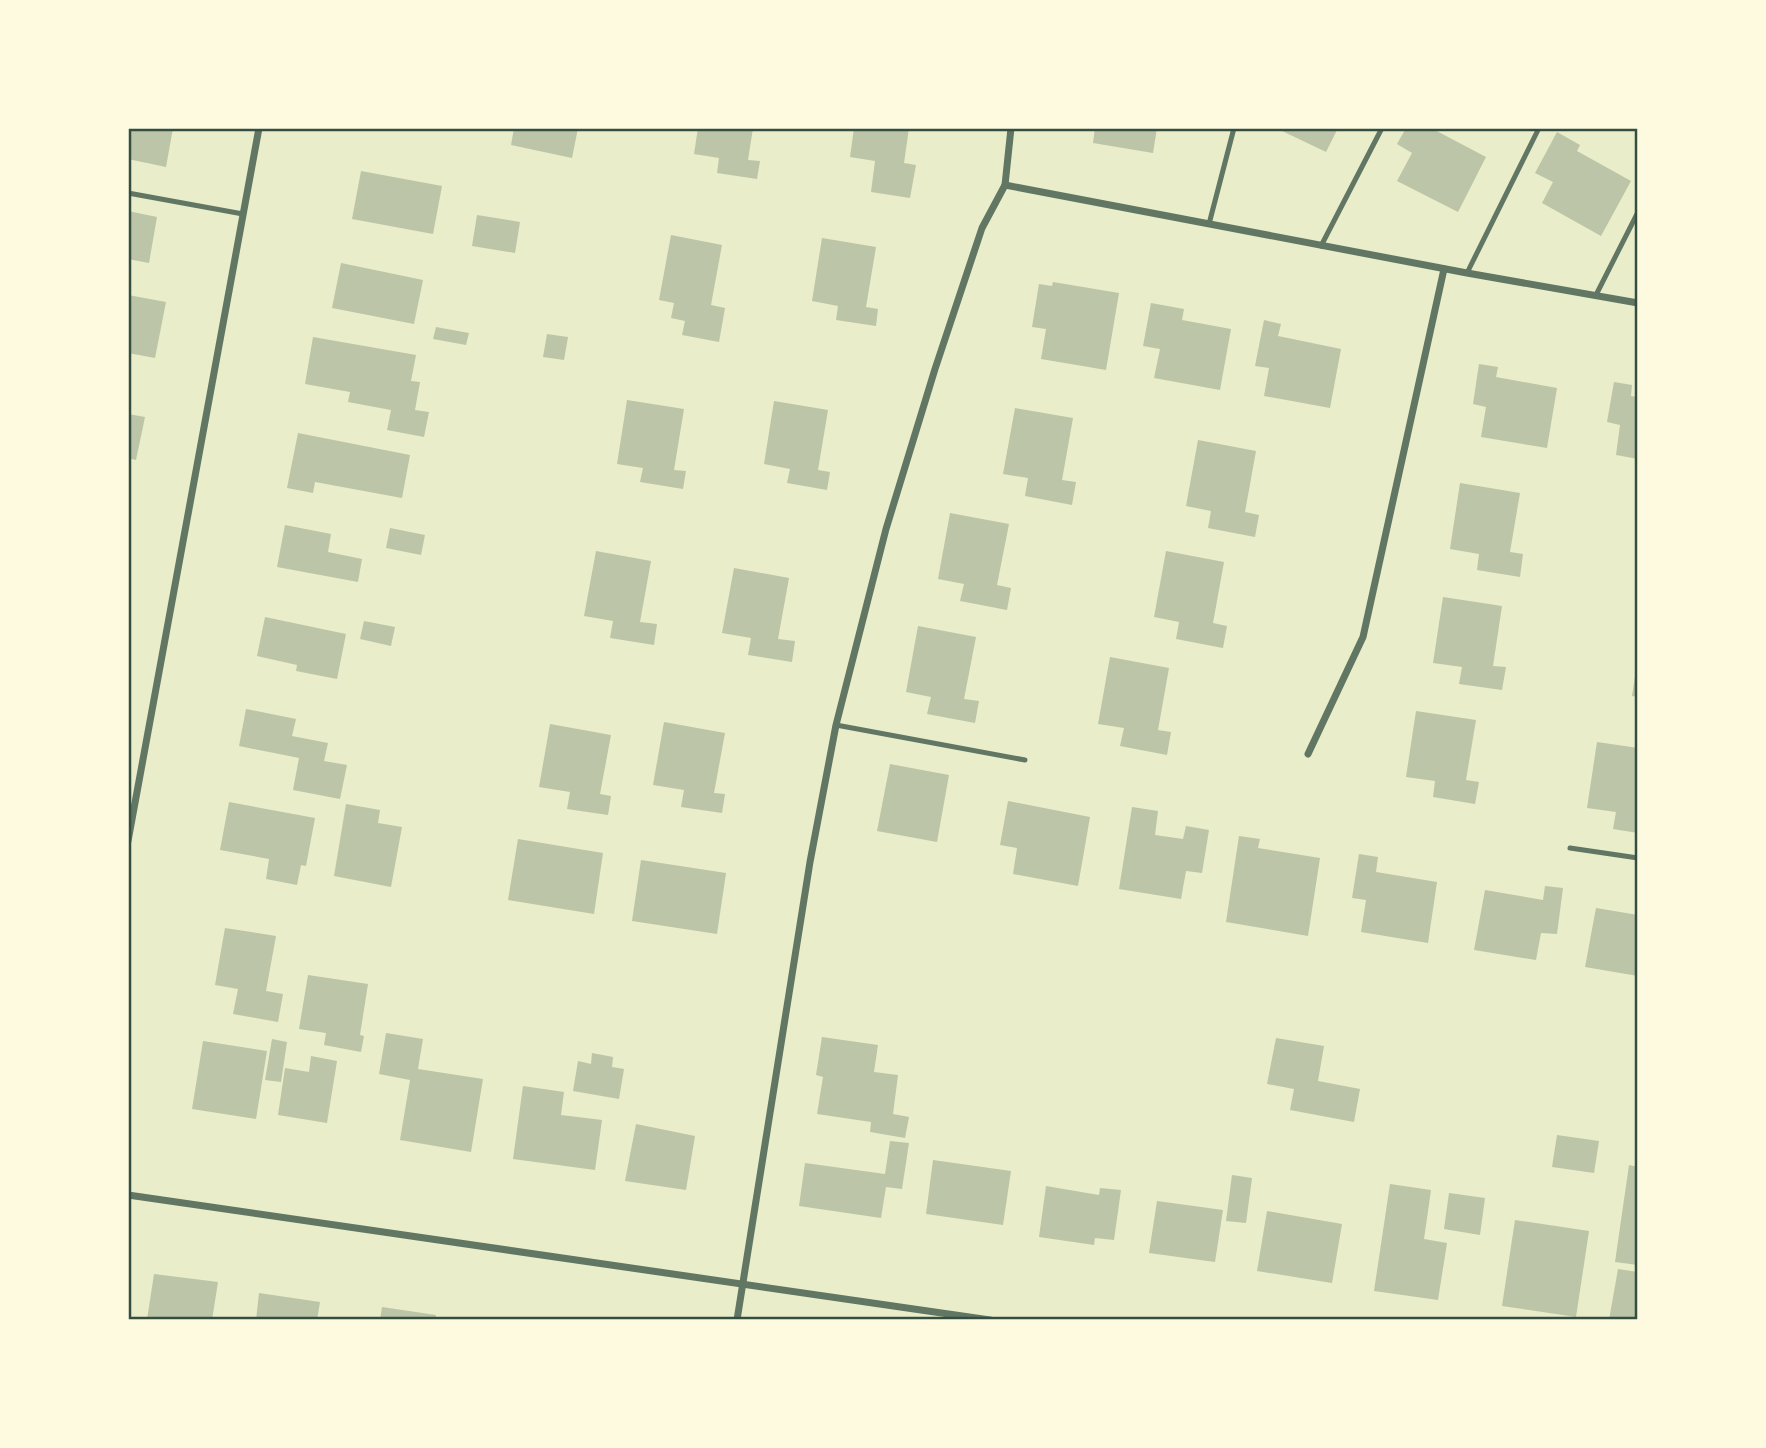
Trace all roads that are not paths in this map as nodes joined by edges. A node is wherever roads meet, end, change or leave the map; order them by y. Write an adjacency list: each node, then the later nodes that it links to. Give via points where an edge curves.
1 (259, 128): 9 (street)
2 (1011, 128): 6 (street)
3 (1234, 128): 10 (lane)
4 (1382, 128): 11 (lane)
5 (1539, 128): 13 (lane)
6 (1005, 185): 10 (street); 16 (street, via 982,228 935,369 886,529)
7 (128, 192): 9 (lane)
8 (1638, 212): 14 (lane)
9 (243, 214): 19 (street)
10 (1209, 224): 11 (street)
11 (1321, 246): 12 (street)
12 (1444, 269): 13 (street); 17 (street, via 1363,636)
13 (1467, 273): 14 (street)
14 (1596, 295): 15 (street)
15 (1638, 303)
16 (836, 725): 18 (lane); 23 (street)
17 (1308, 754)
18 (1025, 760)
19 (128, 841)
20 (1570, 848): 21 (lane)
21 (1638, 858)
22 (128, 1195): 23 (street)
23 (744, 1286): 24 (street); 25 (street)
24 (737, 1320)
25 (990, 1320)

